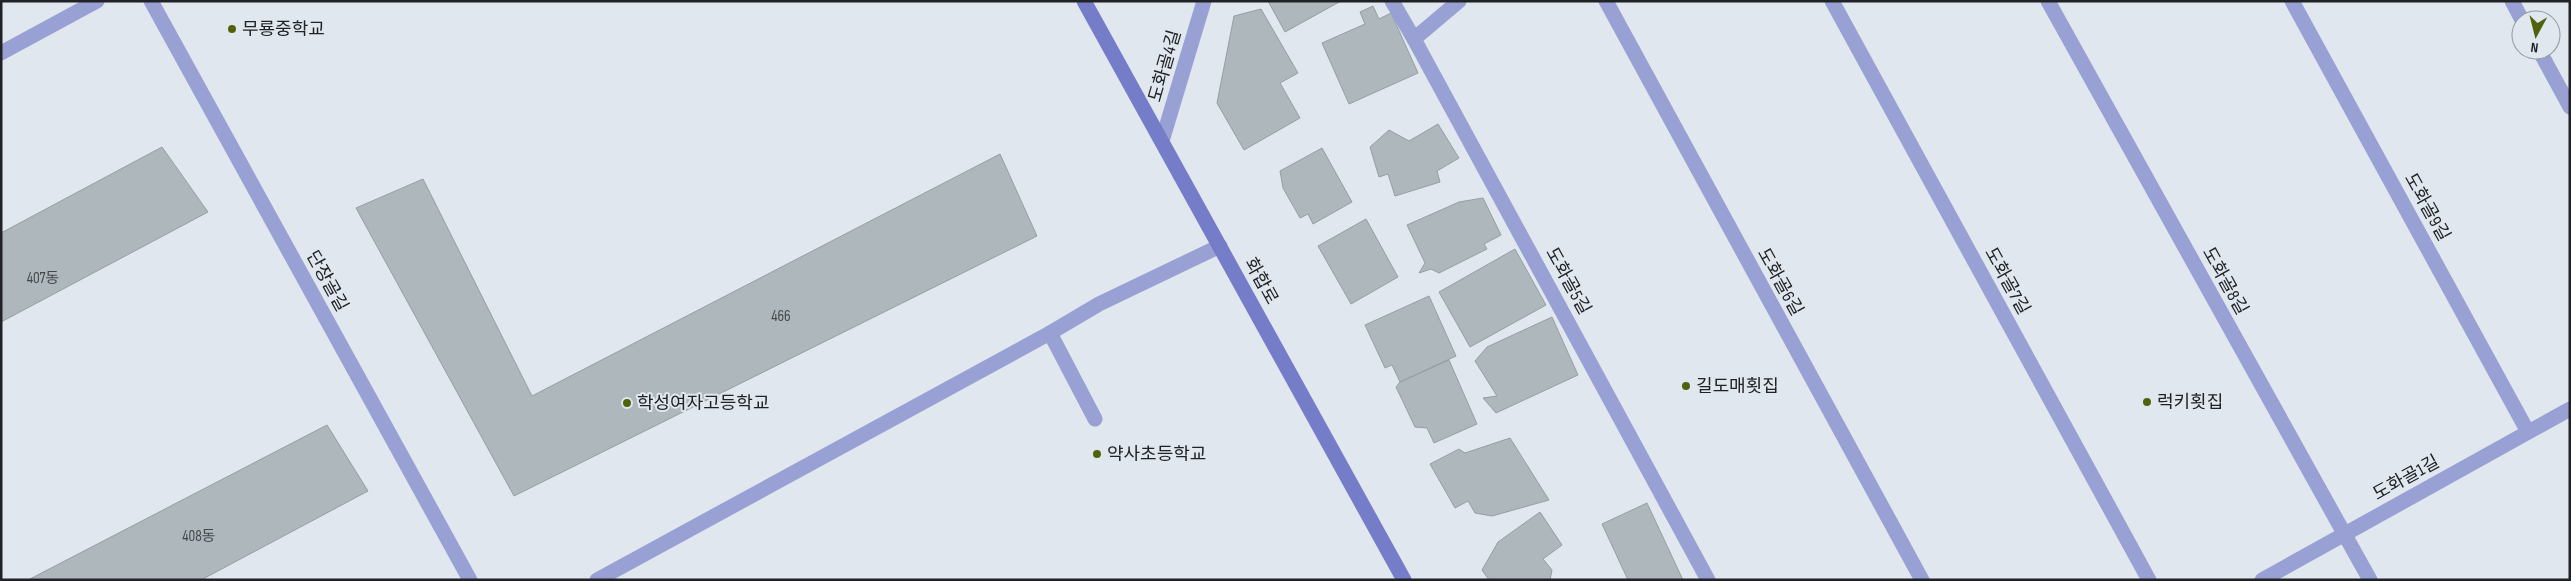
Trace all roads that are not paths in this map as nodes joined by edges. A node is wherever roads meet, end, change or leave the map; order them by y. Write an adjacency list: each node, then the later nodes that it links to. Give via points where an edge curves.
1 (97, 1): 12 (street)
2 (151, 1): 22 (street, 단장골길)
3 (1084, 1): 15 (main road, 화합로)
4 (1204, 1): 15 (street, 도화골4길)
5 (1392, 1): 11 (street, 도화골5길)
6 (1459, 1): 11 (street)
7 (1606, 1): 26 (street, 도화골6길)
8 (1832, 1): 27 (street, 도화골7길)
9 (2048, 1): 21 (street, 도화골8길)
10 (2292, 1): 20 (street, 도화골9길)
11 (1414, 38): 25 (street, 도화골5길)
12 (1, 54)
13 (2544, 60): 14 (street)
14 (2570, 107)
15 (1162, 141): 16 (main road, 화합로)
16 (1220, 246): 17 (street, via 1099,304); 24 (main road, 화합로)
17 (1050, 333): 19 (street); 23 (street)
18 (2570, 410): 20 (street, 도화골1길)
19 (1095, 419)
20 (2528, 432): 21 (street, 도화골1길)
21 (2344, 534): 28 (street, 도화골1길); 29 (street, 도화골8길)
22 (470, 580)
23 (597, 580)
24 (1404, 580)
25 (1708, 580)
26 (1922, 580)
27 (2149, 580)
28 (2262, 580)
29 (2370, 580)

